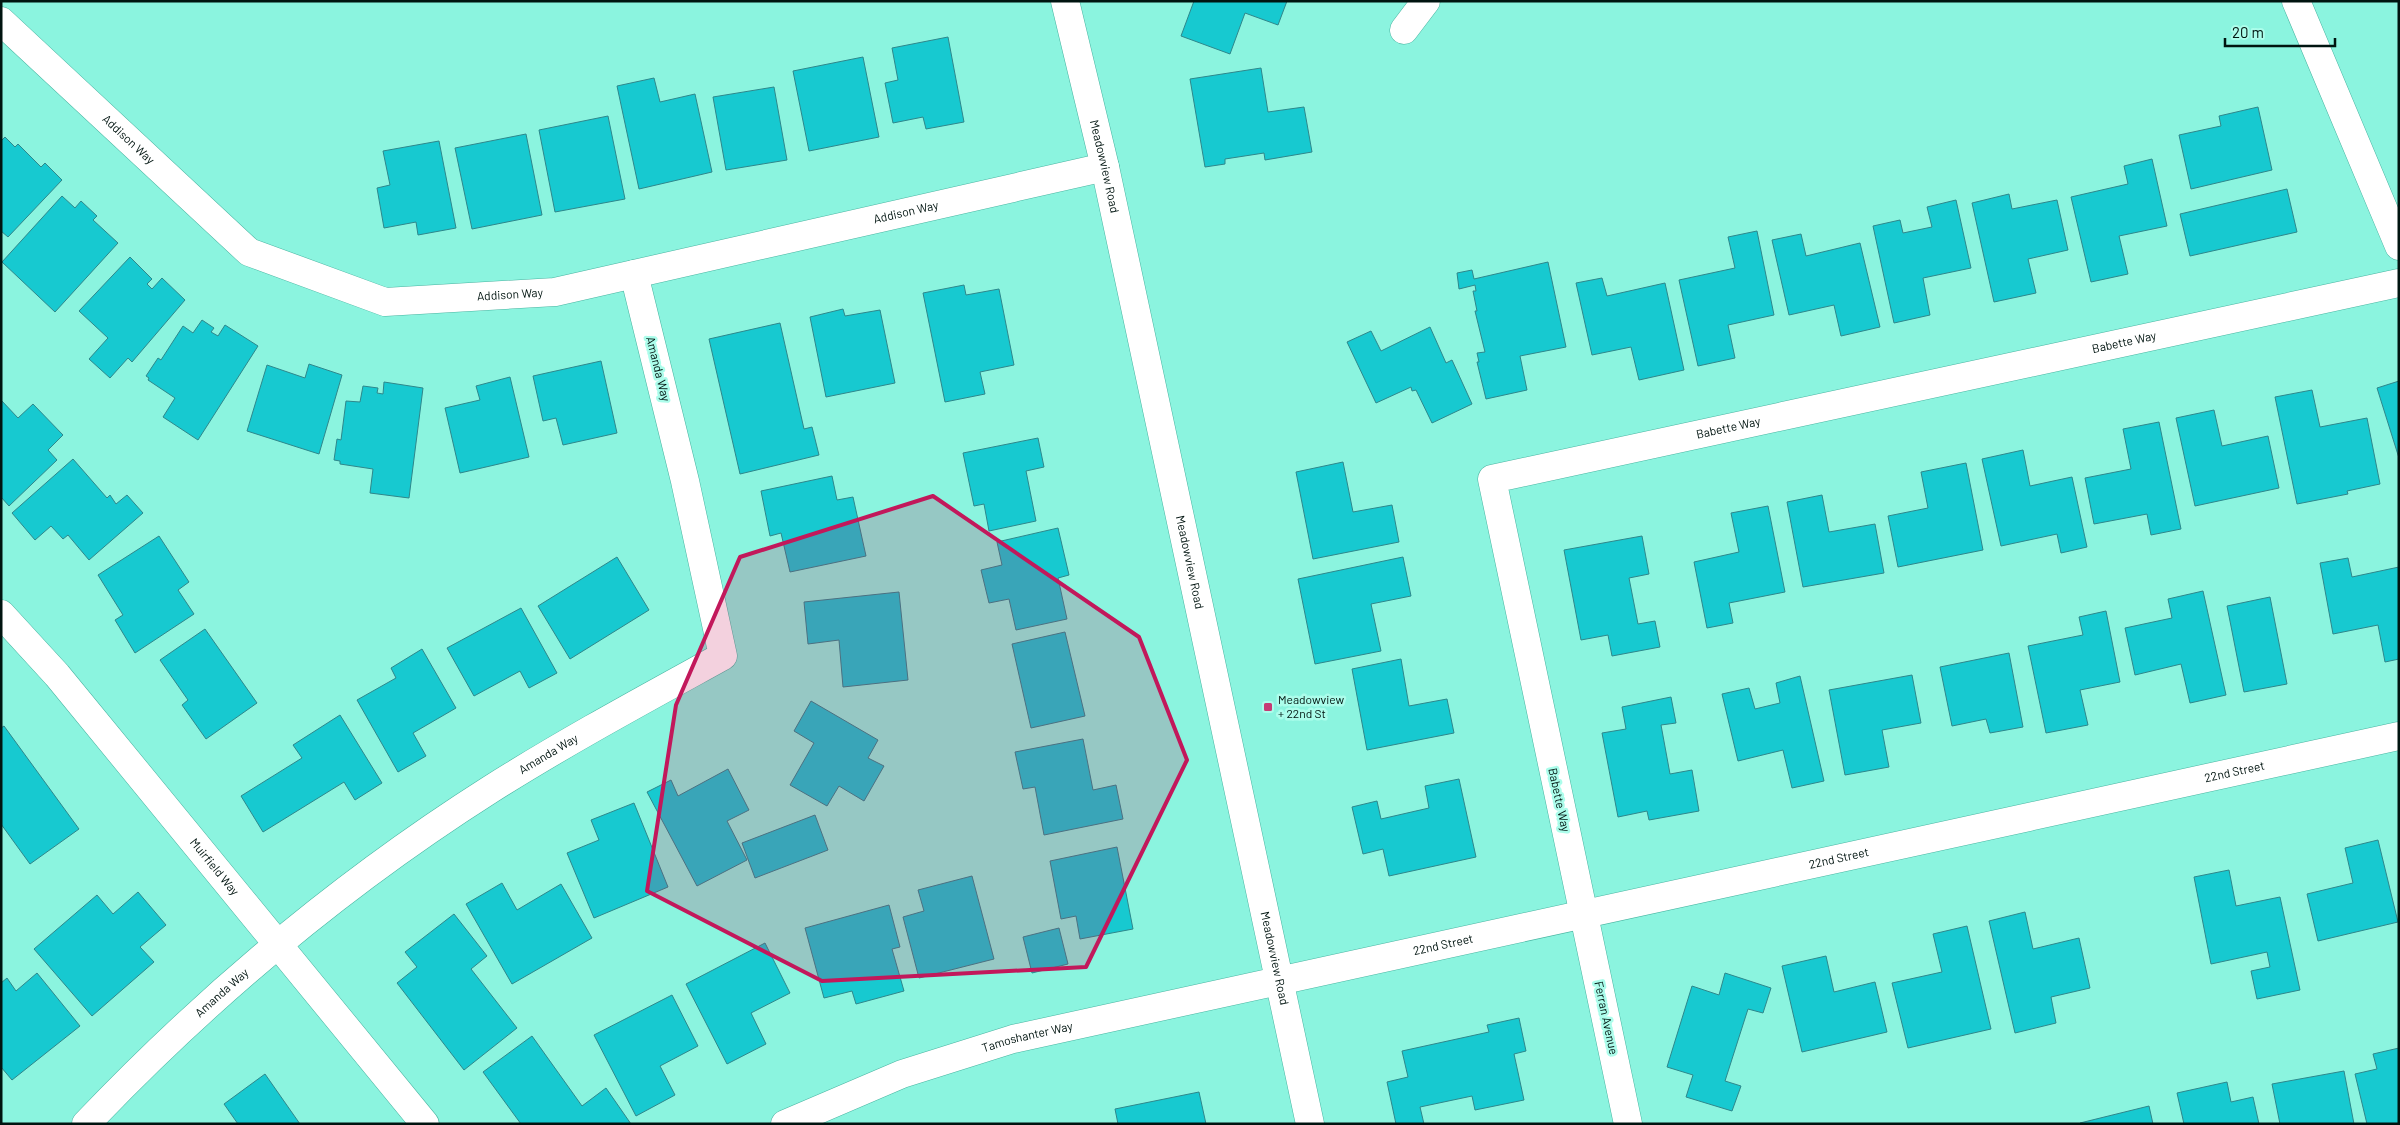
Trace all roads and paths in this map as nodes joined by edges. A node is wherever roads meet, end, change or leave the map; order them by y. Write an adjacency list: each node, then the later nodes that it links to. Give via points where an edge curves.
1 (1065, 1): 6 (street, Meadowview Road)
2 (1426, 1): 5 (street)
3 (2296, 1): 7 (street)
4 (1, 21): 8 (street, Addison Way, via 249,252 385,302 555,292)
5 (1404, 30)
6 (1105, 168): 8 (street, Addison Way); 14 (street, Meadowview Road)
7 (2399, 246)
8 (634, 274): 13 (street, Amanda Way, via 723,656 591,729 490,790 362,879)
9 (2399, 283): 12 (street, Babette Way, via 1492,480)
10 (1, 614): 13 (street, Muirfield Way, via 57,675)
11 (2399, 736): 12 (street, 22nd Street)
12 (1583, 913): 14 (street, 22nd Street); 19 (street, Ferran Avenue)
13 (278, 945): 16 (street, Amanda Way, via 181,1029); 17 (street, Muirfield Way)
14 (1278, 979): 15 (street, Tamoshanter Way, via 1013,1039 902,1074); 18 (street, Meadowview Road)
15 (791, 1123)
16 (86, 1124)
17 (425, 1124)
18 (1310, 1124)
19 (1628, 1124)

